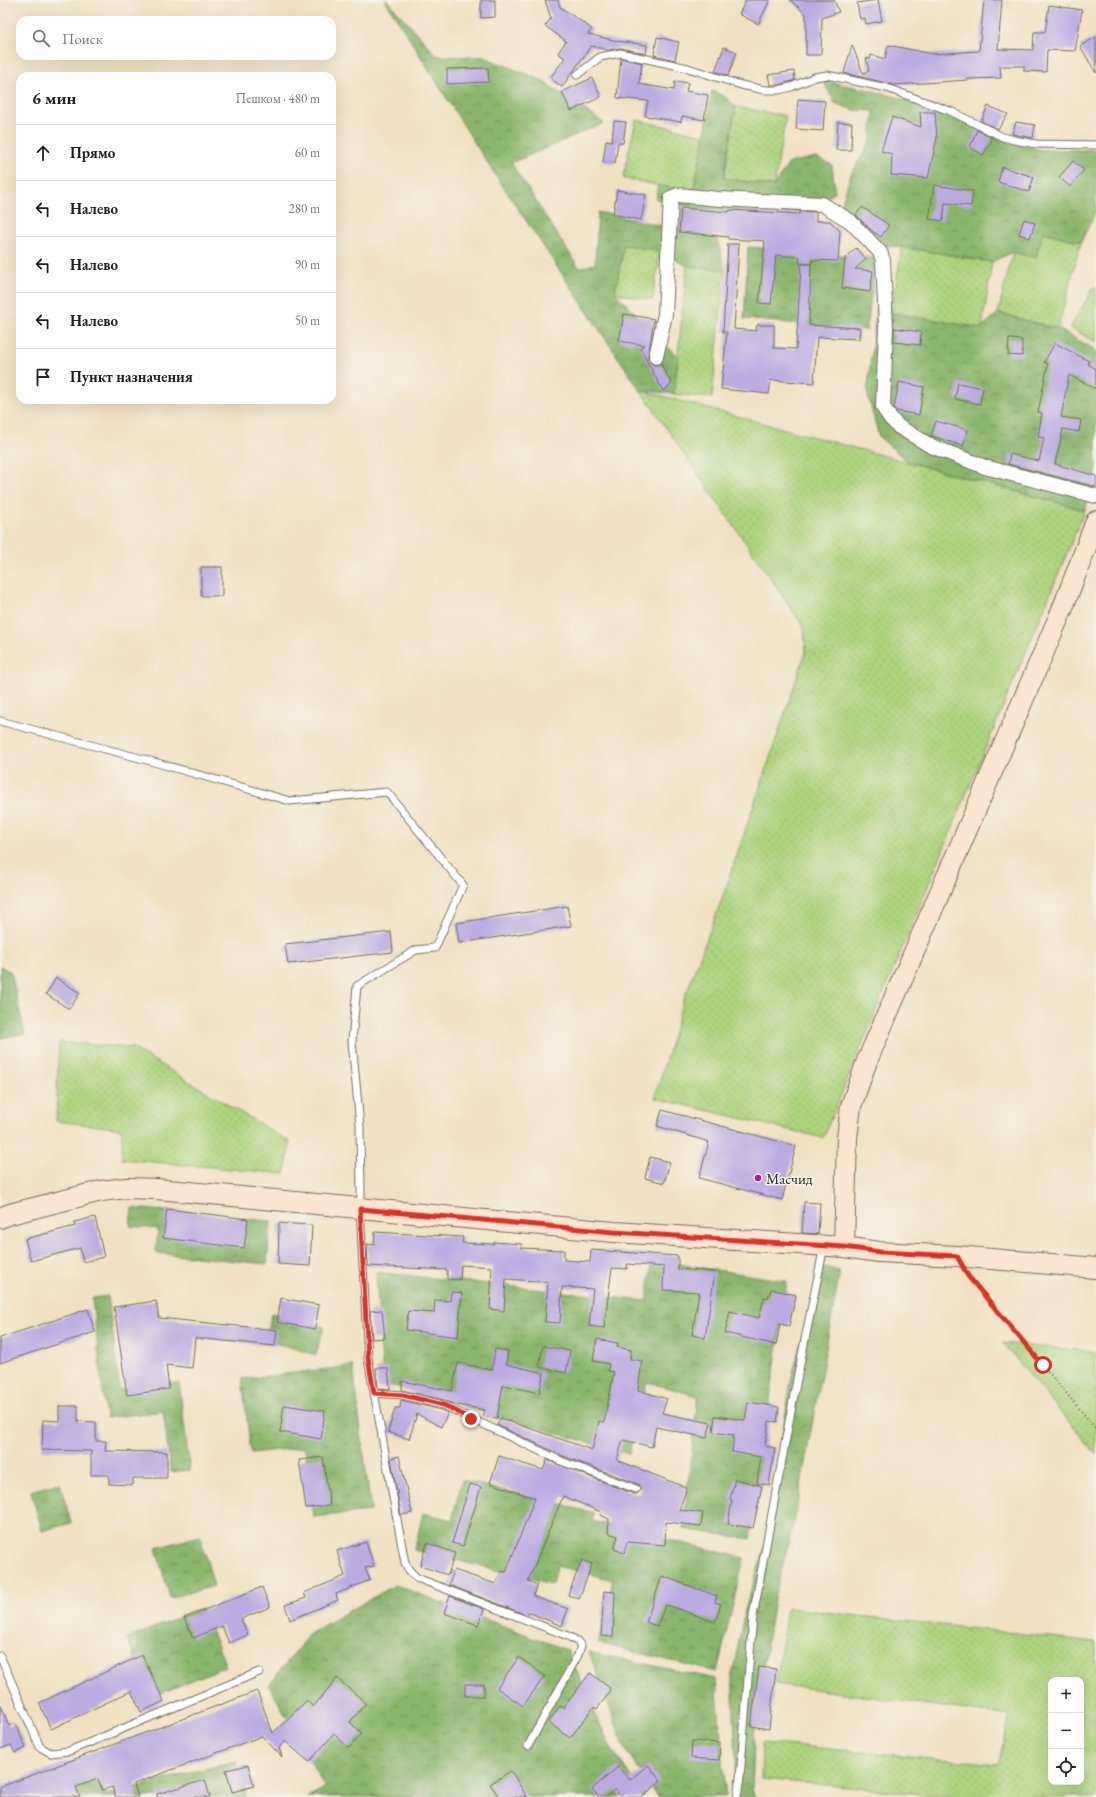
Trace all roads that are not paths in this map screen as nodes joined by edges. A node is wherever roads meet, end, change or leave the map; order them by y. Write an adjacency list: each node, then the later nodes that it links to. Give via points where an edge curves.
1 (577, 75): 2 (lane, via 600,57 620,53 688,68 765,90 785,88 816,77 827,76 887,88 950,111 1014,140 1036,144)
2 (1096, 146)
3 (656, 357): 4 (street, via 665,314 669,218 673,196 822,204 850,221 880,252 883,260 886,326 883,407 890,419 931,446 985,467)
4 (1096, 496)
5 (1096, 522): 10 (street, via 1062,610 867,1060 851,1106 847,1138)
6 (0, 721): 7 (lane, via 290,801 387,792 463,885 435,948 416,950 357,986 352,1040 360,1126)
7 (360, 1209): 8 (street, via 126,1188 101,1191); 9 (street, via 614,1232); 12 (lane, via 368,1358)
8 (0, 1218)
9 (824, 1246): 10 (street); 17 (lane, via 753,1616)
10 (844, 1247): 11 (street)
11 (1096, 1268)
12 (374, 1393): 13 (lane, via 403,1395 444,1405 561,1461); 16 (lane, via 405,1563 409,1570 417,1578 568,1636 581,1646)
13 (636, 1489)
14 (0, 1656): 15 (lane, via 40,1747 51,1753 68,1751)
15 (259, 1672)
16 (528, 1746)
17 (737, 1797)

